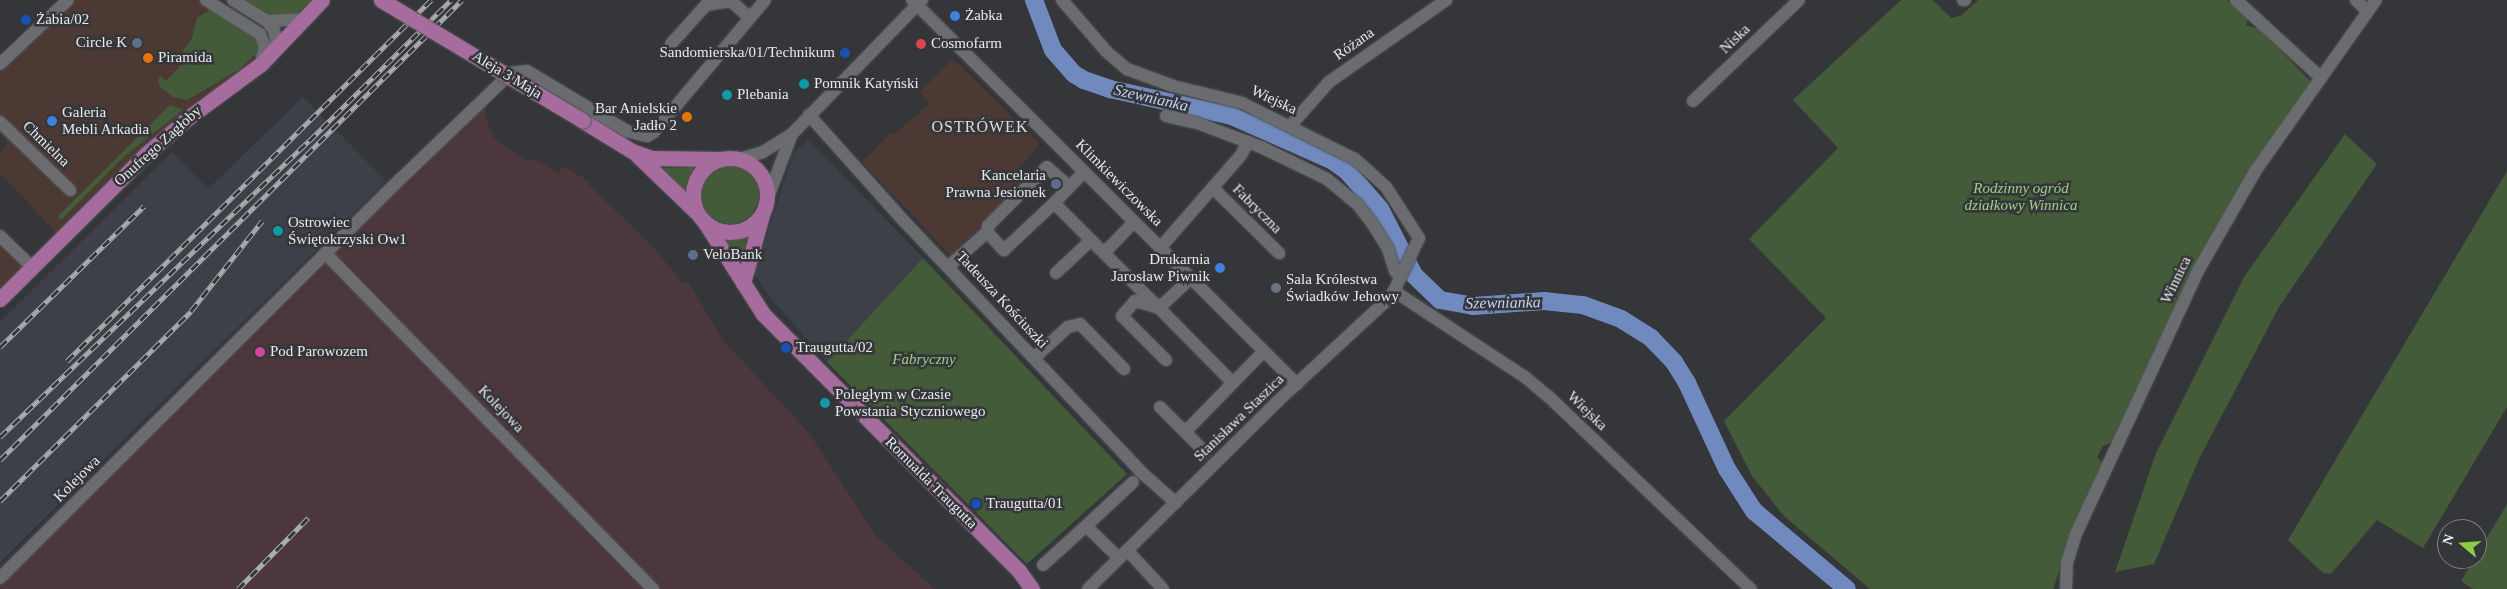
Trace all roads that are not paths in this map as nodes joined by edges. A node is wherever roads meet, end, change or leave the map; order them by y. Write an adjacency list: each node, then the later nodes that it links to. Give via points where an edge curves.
1 (68, 0): 21 (street)
2 (206, 0): 22 (street, via 260,34 265,46)
3 (233, 0): 18 (street)
4 (322, 0): 17 (main road, Onufrego Zagłoby)
5 (381, 0): 31 (main road, Aleja 3 Maja, bridge)
6 (731, 0): 16 (street); 19 (street, via 706,5)
7 (765, 0): 16 (street)
8 (1062, 0): 28 (street, Wiejska, via 1106,51 1133,72 1242,103)
9 (1446, 0): 28 (street, Różana, via 1329,82)
10 (1799, 0): 24 (street, Niska)
11 (2236, 0): 23 (street)
12 (2356, 0): 15 (street)
13 (2376, 0): 15 (street, Winnica)
14 (917, 2): 25 (street); 34 (street, Klimkiewiczowska)
15 (2367, 12): 23 (street, Winnica)
16 (750, 18): 46 (street, Kolejowa, via 654,132 647,136 627,131 532,74 515,71)
17 (308, 19): 18 (street); 20 (main road, Onufrego Zagłoby)
18 (267, 21): 20 (street, via 274,30)
19 (671, 44)
20 (278, 48): 22 (main road, Onufrego Zagłoby)
21 (0, 64)
22 (261, 64): 49 (main road, Onufrego Zagłoby, via 166,136)
23 (2321, 78): 82 (street, Winnica, via 2256,170 2200,269 2075,536 2067,563)
24 (1693, 102)
25 (809, 115): 29 (street); 50 (street, Tadeusza Kościuszki)
26 (1166, 116): 30 (street)
27 (0, 122): 37 (street, Chmielna)
28 (1291, 126): 52 (street, Wiejska, via 1346,153 1377,176 1418,233 1417,244)
29 (792, 134): 33 (street, via 763,152); 39 (street)
30 (1248, 142): 36 (street, Fabryczna); 52 (street, via 1327,179 1358,205 1388,249 1395,271)
31 (632, 151): 32 (main road, Aleja 3 Maja, via 660,160); 40 (main road, Aleja 3 Maja)
32 (720, 159): 33 (main road); 40 (main road, via 705,167 695,180 693,196)
33 (739, 159): 39 (main road, via 751,164 762,177 767,192)
34 (1084, 172): 35 (street); 41 (street, Klimkiewiczowska)
35 (1069, 187): 38 (street); 42 (street, via 1047,167 988,226)
36 (1213, 188): 45 (street, Fabryczna); 48 (street, Fabryczna)
37 (70, 190)
38 (1054, 203): 42 (street, via 1004,250); 44 (street)
39 (765, 206): 40 (main road, via 754,222 740,230 723,231); 54 (main road)
40 (700, 217): 54 (main road, Romualda Traugutta)
41 (1134, 222): 45 (street, Klimkiewiczowska); 47 (street)
42 (987, 232): 50 (street)
43 (0, 236): 49 (street)
44 (1091, 240): 47 (street); 51 (street)
45 (1160, 248): 53 (street, Klimkiewiczowska)
46 (325, 253): 74 (street, Kolejowa); 75 (street, Kolejowa)
47 (1104, 253): 57 (street)
48 (1279, 253)
49 (32, 267): 56 (main road, Onufrego Zagłoby)
50 (948, 267): 59 (street, Tadeusza Kościuszki)
51 (1056, 273)
52 (1401, 276): 55 (street, Wiejska)
53 (1191, 278): 57 (street); 58 (street, Klimkiewiczowska)
54 (743, 283): 73 (main road, Romualda Traugutta, via 771,322)
55 (1394, 291): 63 (street, Stanisława Staszica); 81 (street, Wiejska, via 1525,377 1548,396)
56 (0, 299)
57 (1159, 308): 60 (street, via 1135,301 1122,316); 62 (street)
58 (1264, 351): 62 (street); 63 (street, Klimkiewiczowska)
59 (1034, 358): 61 (street, via 1068,327 1080,324); 68 (street, Tadeusza Kościuszki, via 1140,471)
60 (1166, 360)
61 (1124, 369)
62 (1233, 383): 65 (street)
63 (1298, 384): 68 (street, Stanisława Staszica)
64 (1160, 407): 65 (street)
65 (1185, 432): 66 (street)
66 (1205, 452)
67 (1133, 482): 69 (street)
68 (1176, 503): 70 (street, Stanisława Staszica)
69 (1086, 526): 70 (street); 71 (street)
70 (1123, 554): 72 (street, Stanisława Staszica); 80 (street)
71 (1043, 565)
72 (1109, 569): 78 (street, Stanisława Staszica); 79 (street, Stanisława Staszica)
73 (1019, 571): 76 (main road, Romualda Traugutta); 77 (main road, Romualda Traugutta)
74 (0, 578)
75 (653, 589)
76 (1032, 589)
77 (1043, 589)
78 (1088, 589)
79 (1098, 589)
80 (1162, 589)
81 (1752, 589)
82 (2066, 589)

